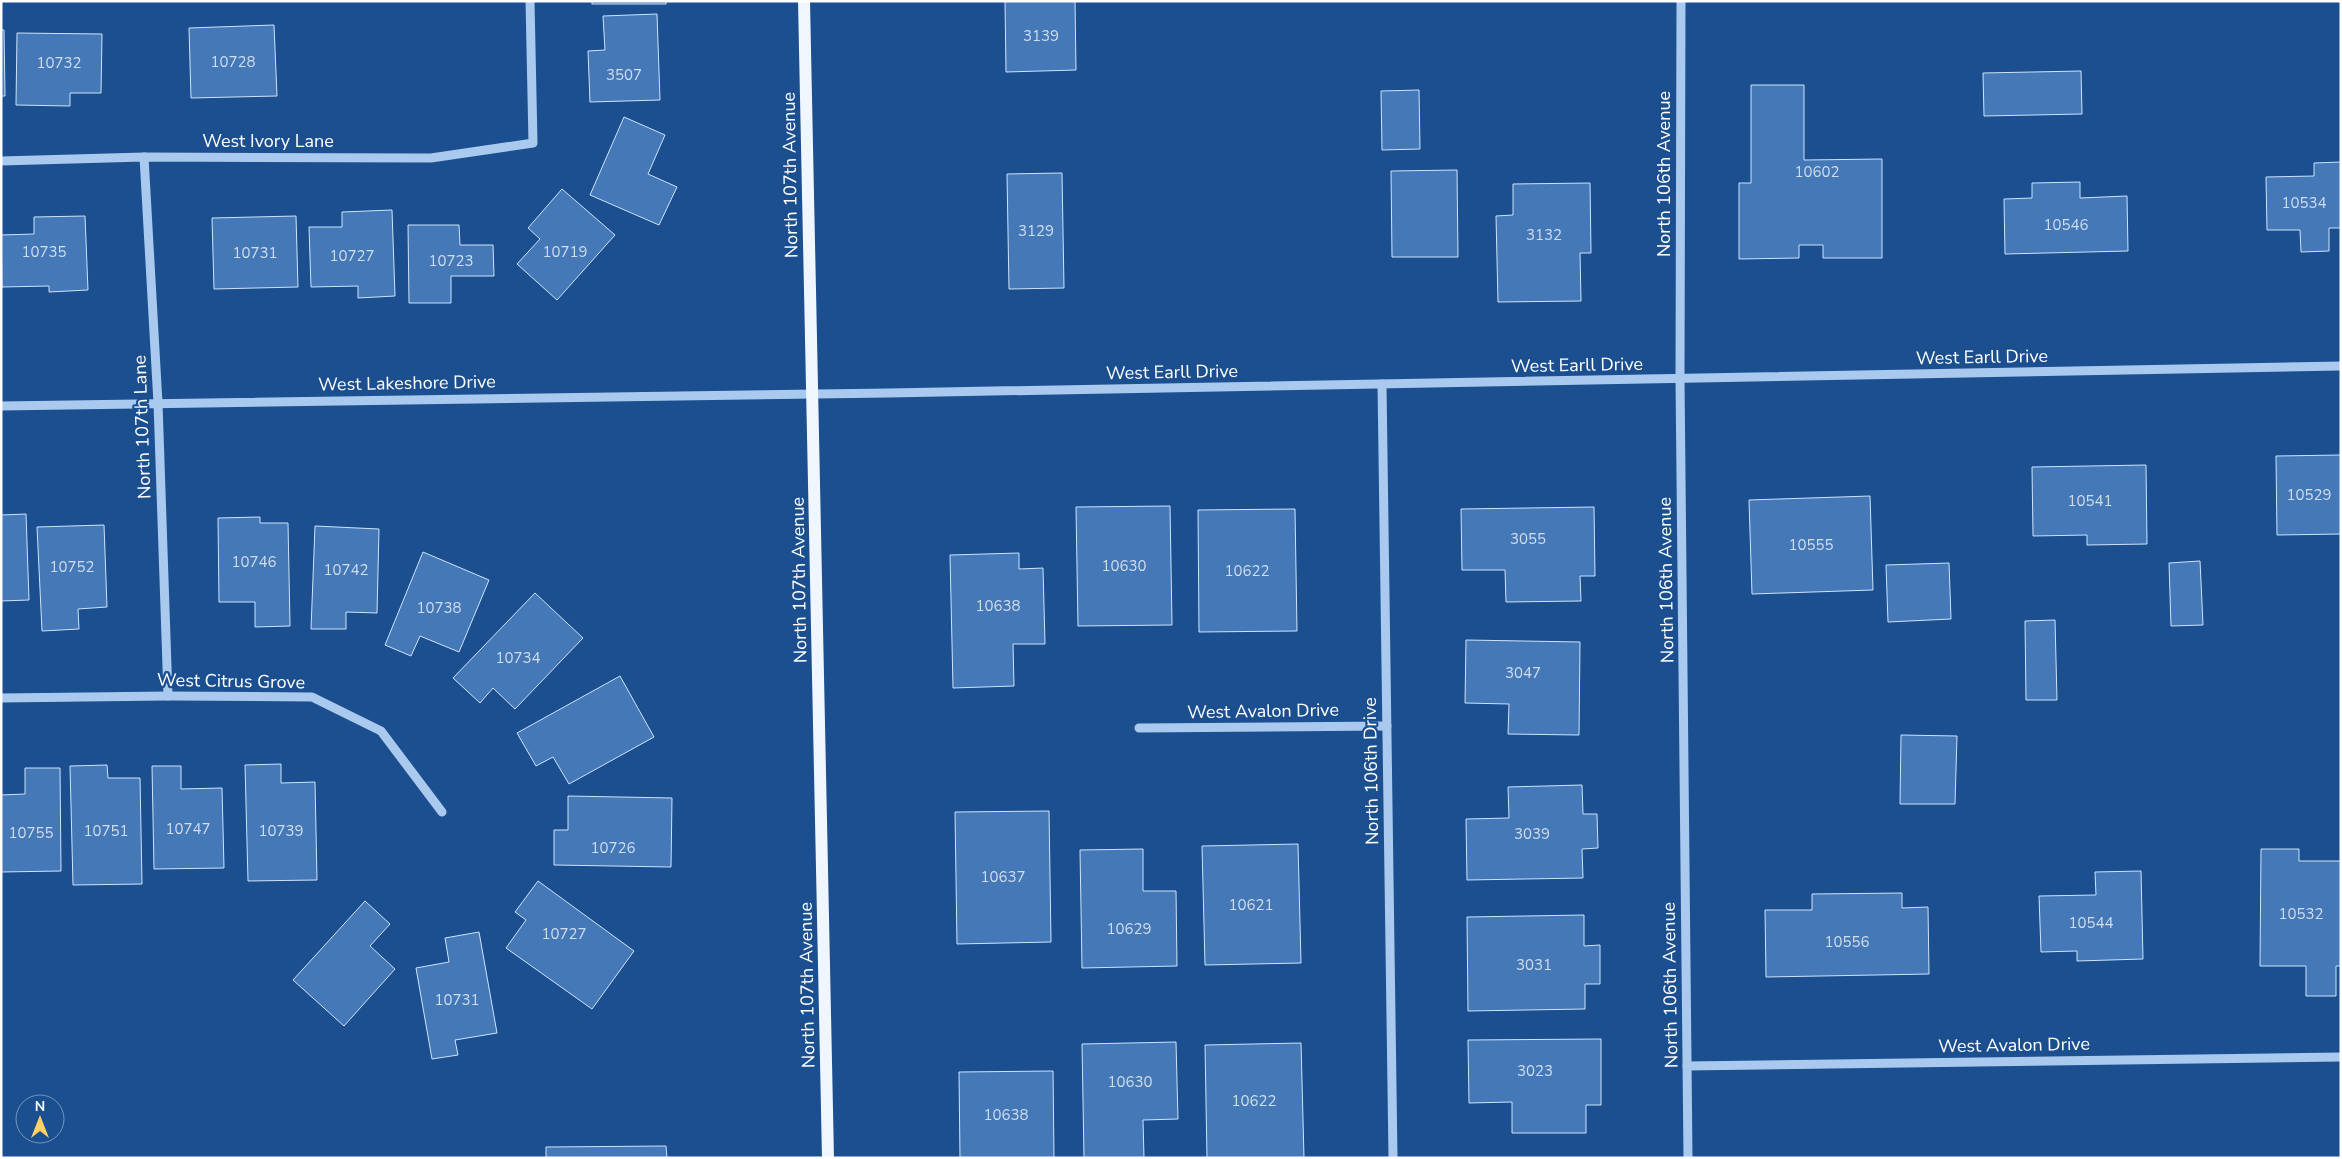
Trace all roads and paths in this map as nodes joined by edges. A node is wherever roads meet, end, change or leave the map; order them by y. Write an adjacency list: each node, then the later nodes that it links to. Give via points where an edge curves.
1 (530, 1): 4 (street, West Ivory Lane, via 533,143 431,158)
2 (804, 1): 9 (main road, North 107th Avenue)
3 (1681, 1): 7 (street, North 106th Avenue)
4 (144, 157): 5 (street, West Ivory Lane); 10 (street, North 107th Lane)
5 (1, 161)
6 (2341, 366): 7 (street, West Earll Drive)
7 (1680, 379): 8 (street, West Earll Drive); 18 (street, North 106th Avenue)
8 (1382, 384): 9 (street, West Earll Drive); 14 (street, North 106th Drive)
9 (813, 394): 10 (street, West Lakeshore Drive); 19 (main road, North 107th Avenue)
10 (158, 403): 11 (street, West Lakeshore Drive); 12 (street, North 107th Lane)
11 (1, 406)
12 (168, 696): 13 (street, West Citrus Grove); 16 (street, West Citrus Grove, via 312,697 381,731)
13 (1, 698)
14 (1387, 726): 15 (street, West Avalon Drive); 20 (street, North 106th Drive)
15 (1139, 728)
16 (442, 812)
17 (2341, 1057): 18 (street, West Avalon Drive)
18 (1688, 1066): 21 (street, North 106th Avenue)
19 (828, 1158)
20 (1393, 1158)
21 (1688, 1158)

